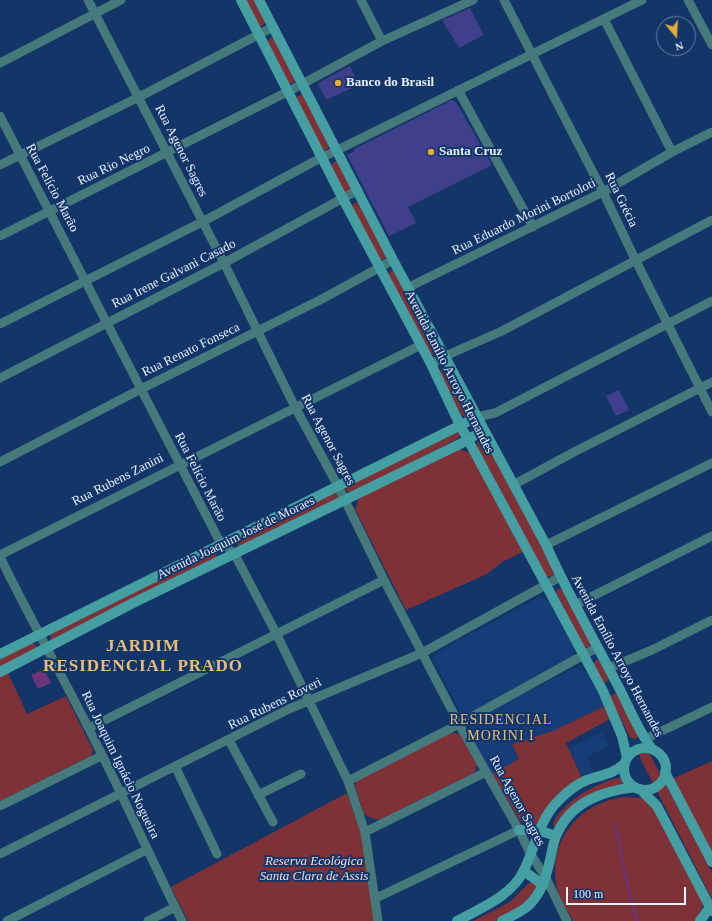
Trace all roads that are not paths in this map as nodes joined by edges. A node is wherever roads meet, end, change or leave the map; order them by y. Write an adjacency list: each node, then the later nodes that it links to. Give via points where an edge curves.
1 (88, 0): 10 (street, Rua Agenor Sagres)
2 (121, 0): 10 (street)
3 (241, 0): 13 (main road, Avenida Emílio Arroyo Hernandes)
4 (259, 0): 12 (main road, Avenida Emílio Arroyo Hernandes)
5 (361, 0): 15 (street)
6 (473, 0): 15 (street, Rua Rio Negro)
7 (504, 0): 16 (street, Rua Grécia)
8 (642, 0): 11 (street)
9 (688, 0): 14 (street)
10 (95, 14): 17 (street); 21 (street, Rua Agenor Sagres)
11 (604, 19): 16 (street); 25 (street)
12 (273, 27): 13 (street); 18 (main road, Avenida Emílio Arroyo Hernandes)
13 (259, 34): 20 (main road, Avenida Emílio Arroyo Hernandes); 21 (street)
14 (711, 39)
15 (382, 41): 18 (street, Rua Rio Negro)
16 (532, 55): 19 (street); 31 (street, Rua Grécia)
17 (0, 63)
18 (303, 83): 20 (street, Rua Rio Negro); 24 (main road, Avenida Emílio Arroyo Hernandes)
19 (458, 90): 24 (street); 36 (street)
20 (287, 92): 26 (street, Rua Rio Negro); 28 (main road, Avenida Emílio Arroyo Hernandes)
21 (139, 97): 26 (street, Rua Agenor Sagres); 27 (street)
22 (0, 116): 27 (street, Rua Felício Marão)
23 (712, 132): 25 (street, Rua Eduardo Morini Bortoloti)
24 (337, 150): 28 (street); 30 (main road, Avenida Emílio Arroyo Hernandes)
25 (672, 152): 31 (street, Rua Eduardo Morini Bortoloti)
26 (166, 154): 33 (street, Rua Rio Negro); 35 (street, Rua Agenor Sagres)
27 (20, 155): 29 (street); 33 (street, Rua Felício Marão)
28 (322, 158): 32 (main road, Avenida Emílio Arroyo Hernandes); 35 (street)
29 (0, 165)
30 (358, 190): 32 (street, Rua Irene Galvani Casado); 39 (main road, Avenida Emílio Arroyo Hernandes)
31 (603, 192): 36 (street, Rua Eduardo Morini Bortoloti); 38 (street, Rua Grécia)
32 (343, 199): 40 (street, Rua Irene Galvani Casado); 41 (main road, Avenida Emílio Arroyo Hernandes)
33 (50, 211): 37 (street, Rua Rio Negro); 42 (street, Rua Felício Marão)
34 (712, 220): 38 (street)
35 (202, 222): 40 (street, Rua Agenor Sagres); 42 (street)
36 (533, 227): 43 (street, Rua Eduardo Morini Bortoloti)
37 (0, 236)
38 (635, 259): 47 (street, Rua Grécia); 50 (street, via 502,331)
39 (393, 260): 41 (street, Rua Renato Fonseca); 43 (main road, Avenida Emílio Arroyo Hernandes)
40 (224, 263): 45 (street, Rua Irene Galvani Casado); 48 (street, Rua Agenor Sagres)
41 (379, 266): 48 (street, Rua Renato Fonseca, via 322,299); 49 (main road, Avenida Emílio Arroyo Hernandes)
42 (84, 280): 45 (street, Rua Felício Marão); 46 (street)
43 (409, 286): 50 (main road, Avenida Emílio Arroyo Hernandes)
44 (712, 301): 47 (street)
45 (106, 323): 52 (street, Rua Irene Galvani Casado); 54 (street, Rua Felício Marão)
46 (0, 324)
47 (668, 324): 55 (street, Rua Grécia); 58 (street)
48 (258, 331): 54 (street, Rua Renato Fonseca); 56 (street, Rua Agenor Sagres)
49 (421, 345): 51 (main road, Avenida Emílio Arroyo Hernandes); 56 (street, Rua Rubens Zanini)
50 (445, 356): 51 (street); 59 (main road, Avenida Emílio Arroyo Hernandes)
51 (431, 364): 60 (main road, Avenida Emílio Arroyo Hernandes)
52 (0, 378)
53 (712, 382): 55 (street)
54 (141, 389): 63 (street, Rua Renato Fonseca); 65 (street, Rua Felício Marão)
55 (700, 389): 57 (street, Rua Grécia); 66 (street)
56 (295, 407): 65 (street, Rua Rubens Zanini); 67 (street, Rua Agenor Sagres)
57 (712, 412)
58 (495, 413): 59 (street); 61 (street)
59 (477, 417): 60 (main road, Avenida Joaquim José de Moraes); 61 (main road, Avenida Emílio Arroyo Hernandes)
60 (460, 425): 62 (main road, Avenida Emílio Arroyo Hernandes); 67 (main road, Avenida Joaquim José de Moraes)
61 (484, 430): 62 (main road, Avenida Joaquim José de Moraes); 66 (main road, Avenida Emílio Arroyo Hernandes)
62 (469, 439): 68 (main road, Avenida Joaquim José de Moraes); 76 (main road, Avenida Emílio Arroyo Hernandes)
63 (0, 462)
64 (712, 463): 71 (street)
65 (179, 464): 70 (street, Rua Felício Marão); 73 (street, Rua Rubens Zanini)
66 (514, 484): 71 (main road, Avenida Emílio Arroyo Hernandes)
67 (338, 486): 68 (street, Rua Agenor Sagres); 70 (main road, Avenida Joaquim José de Moraes)
68 (345, 500): 72 (main road, Avenida Joaquim José de Moraes); 75 (street, Rua Agenor Sagres)
69 (712, 536): 77 (street)
70 (221, 544): 72 (street, Rua Felício Marão); 80 (main road, Avenida Joaquim José de Moraes)
71 (546, 545): 74 (main road, Avenida Emílio Arroyo Hernandes)
72 (234, 553): 79 (street, Rua Felício Marão); 82 (main road, Avenida Joaquim José de Moraes)
73 (0, 556): 80 (street, Rua Joaquim Ignácio Nogueira)
74 (560, 577): 76 (street, Rua Rubens Roveri); 77 (main road, Avenida Emílio Arroyo Hernandes)
75 (384, 580): 79 (street); 83 (street, Rua Agenor Sagres)
76 (546, 584): 83 (street, Rua Rubens Roveri); 85 (main road, Avenida Emílio Arroyo Hernandes)
77 (575, 605): 81 (main road, Avenida Emílio Arroyo Hernandes)
78 (712, 620): 86 (street)
79 (276, 633): 90 (street, Rua Felício Marão); 93 (street)
80 (39, 635): 82 (street, Rua Joaquim Ignácio Nogueira); 84 (main road, Avenida Joaquim José de Moraes)
81 (598, 647): 85 (street); 86 (main road, Avenida Emílio Arroyo Hernandes)
82 (48, 648): 87 (main road, Avenida Joaquim José de Moraes); 93 (street, Rua Joaquim Ignácio Nogueira)
83 (422, 653): 90 (street, Rua Rubens Roveri); 92 (street, Rua Agenor Sagres)
84 (0, 654)
85 (584, 654): 89 (main road, Avenida Emílio Arroyo Hernandes); 92 (street)
86 (609, 668): 88 (main road, Avenida Emílio Arroyo Hernandes)
87 (0, 672)
88 (617, 683): 89 (main road); 95 (main road, Avenida Emílio Arroyo Hernandes)
89 (603, 691): 98 (main road, Avenida Emílio Arroyo Hernandes, via 625,746)
90 (308, 700): 94 (street, Rua Rubens Roveri); 103 (street, Rua Felício Marão)
91 (712, 707): 95 (street)
92 (459, 724): 100 (street, Rua Agenor Sagres); 103 (street)
93 (89, 728): 97 (street, Rua Joaquim Ignácio Nogueira)
94 (229, 740): 99 (street, Rua Rubens Roveri); 106 (street)
95 (645, 740): 96 (main road, Avenida Emílio Arroyo Hernandes)
96 (652, 749): 98 (main road, via 641,748 631,753); 101 (main road, via 664,761)
97 (101, 756): 105 (street, Rua Joaquim Ignácio Nogueira); 107 (street)
98 (626, 760): 104 (main road, via 627,779); 110 (main road, via 614,772 586,781 570,790 550,811)
99 (175, 766): 105 (street, Rua Rubens Roveri); 116 (street)
100 (486, 772): 109 (street, Rua Agenor Sagres); 111 (street)
101 (666, 772): 104 (main road, via 657,786 646,790); 117 (main road)
102 (301, 774): 106 (street)
103 (348, 780): 111 (street, Rua Felício Marão)
104 (638, 788): 112 (main road, via 608,791 586,800 567,818); 122 (main road, via 657,806)
105 (121, 793): 113 (street, Rua Joaquim Ignácio Nogueira); 115 (street, Rua Rubens Roveri)
106 (258, 795): 108 (street)
107 (0, 806)
108 (273, 822)
109 (519, 830): 110 (main road); 114 (street, Rua Agenor Sagres); 120 (street)
110 (538, 830): 112 (main road); 114 (main road)
111 (365, 832): 120 (street, Rua Felício Marão)
112 (556, 836): 119 (main road)
113 (146, 850): 121 (street, Rua Joaquim Ignácio Nogueira); 123 (street)
114 (530, 853): 118 (main road); 119 (street, Rua Agenor Sagres)
115 (0, 854)
116 (217, 854)
117 (712, 862)
118 (524, 871): 119 (main road); 127 (main road, via 506,894)
119 (547, 884): 128 (main road, via 528,906); 129 (street, Rua Agenor Sagres)
120 (376, 898): 126 (street, Rua Felício Marão)
121 (175, 907): 124 (street); 125 (street, Rua Joaquim Ignácio Nogueira)
122 (711, 909): 130 (main road)
123 (7, 921)
124 (148, 921)
125 (182, 921)
126 (378, 921)
127 (457, 921)
128 (502, 921)
129 (567, 921)
130 (700, 921)

